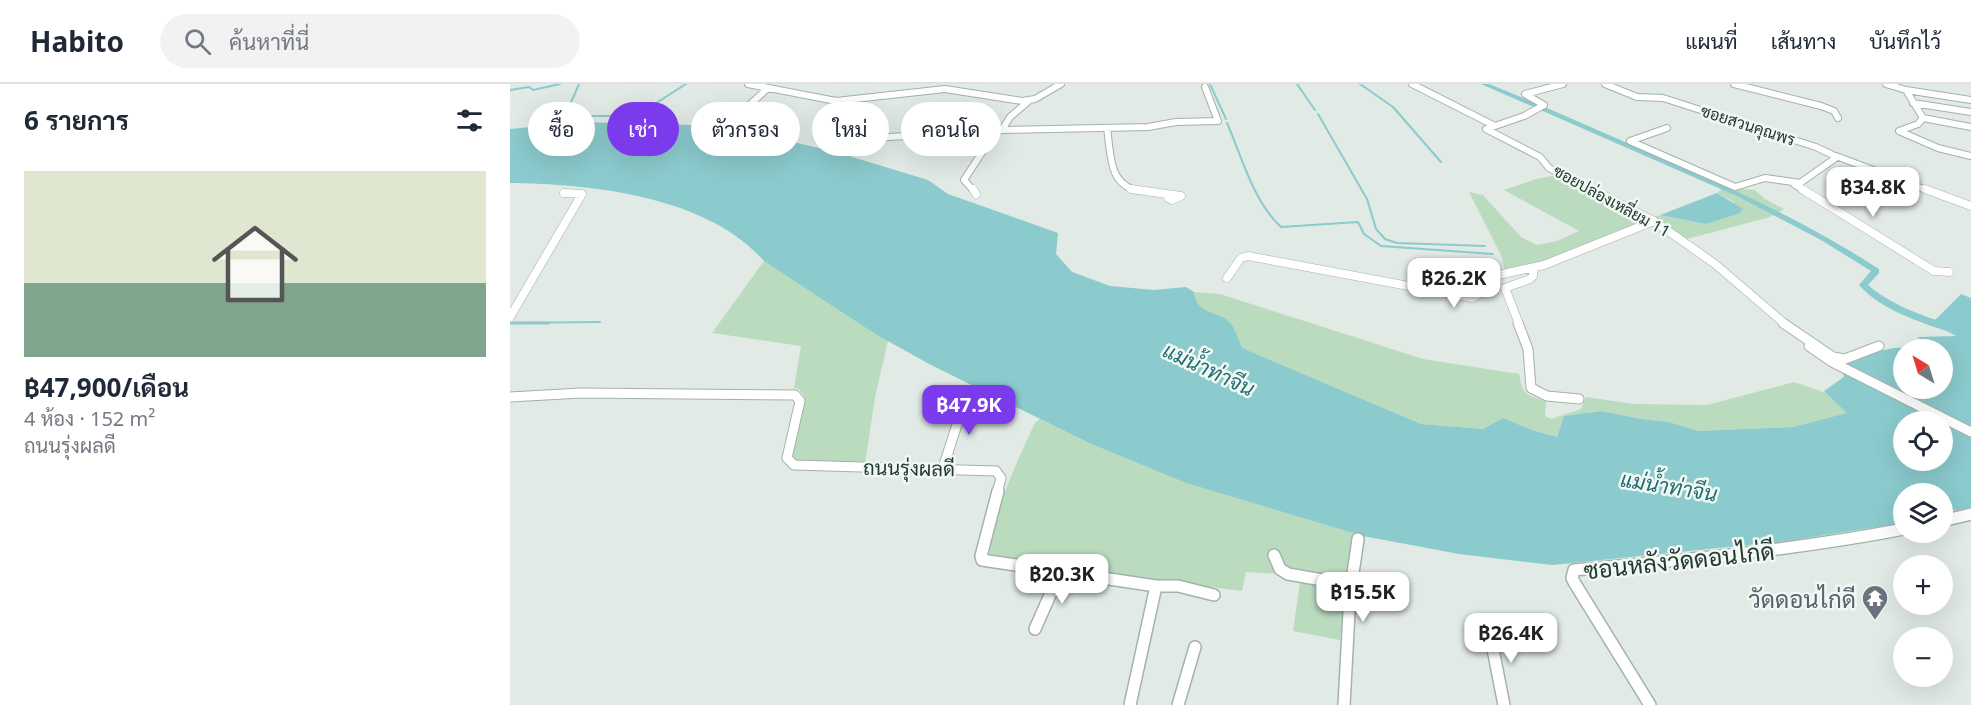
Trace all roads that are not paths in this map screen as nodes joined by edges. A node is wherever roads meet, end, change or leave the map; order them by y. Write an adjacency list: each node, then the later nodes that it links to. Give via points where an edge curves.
1 (748, 84): 9 (street)
2 (1061, 84): 11 (street)
3 (1412, 84): 19 (street, ซอยปล่องเหลี่ยม 11)
4 (1563, 84): 19 (street, via 1526,94 1544,105)
5 (1609, 84): 27 (street, ซอยสวนคุณพร, via 1637,97 1663,98)
6 (1734, 84): 17 (street, ซอยสวนคุณพร, via 1821,106 1834,111)
7 (1886, 84): 10 (street)
8 (1204, 87): 22 (street, via 1218,121)
9 (768, 88): 13 (street); 14 (street)
10 (1905, 90): 12 (street); 15 (street)
11 (1030, 100): 13 (street, via 945,89); 21 (street)
12 (1971, 100)
13 (836, 101): 25 (street, via 842,110 828,137 834,140)
14 (753, 102)
15 (1913, 103): 16 (street); 18 (street)
16 (1971, 112)
17 (1838, 118)
18 (1923, 118): 20 (street); 28 (street, via 1899,131 1938,148)
19 (1495, 126): 34 (street, ซอยปล่องเหลี่ยม 11, via 1486,129 1540,157 1550,168)
20 (1971, 127)
21 (1001, 128)
22 (1107, 128): 24 (street); 32 (street, via 1115,175 1120,183)
23 (1667, 128): 29 (street, via 1630,141 1736,187 1765,178)
24 (1001, 130)
25 (901, 136)
26 (981, 156): 31 (street, via 964,180)
27 (1836, 156): 29 (street, via 1800,183); 33 (street, ซอยสวนคุณพร)
28 (1971, 156)
29 (1793, 183): 36 (street, via 1934,272)
30 (564, 193): 38 (street, via 582,194)
31 (976, 194)
32 (1168, 195)
33 (1971, 206)
34 (1654, 221): 35 (street); 39 (street, ซอยปล่องเหลี่ยม 11, via 1715,264)
35 (1533, 268): 37 (street, via 1485,278 1479,294 1473,298 1248,256 1241,258); 42 (street, via 1530,279 1506,288 1531,359 1531,388 1536,393)
36 (1949, 272)
37 (1227, 278)
38 (510, 317)
39 (1795, 333): 40 (street, ซอยปล่องเหลี่ยม 11, via 1842,360); 44 (street, via 1826,359)
40 (1879, 346)
41 (510, 398): 45 (street, ถนนรุ่งผลดี, via 581,393 795,395 800,401 787,458 794,465)
42 (1579, 399)
43 (963, 400): 45 (street)
44 (1971, 432)
45 (943, 468): 51 (street, ถนนรุ่งผลดี, via 991,470 1001,476 982,560)
46 (1971, 513): 47 (street)
47 (1953, 517)
48 (1893, 531): 62 (street, ซอนหลังวัดดอนไก่ดี, via 1814,544 1574,570 1574,582)
49 (1358, 539): 52 (street)
50 (1274, 555): 52 (street, via 1280,569 1288,574)
51 (1061, 570): 53 (street, ถนนรุ่งผลดี); 55 (street)
52 (1351, 585): 60 (street)
53 (1156, 586): 54 (street, ถนนรุ่งผลดี, via 1178,586); 58 (street)
54 (1214, 595)
55 (1035, 629)
56 (1489, 629): 61 (street)
57 (1195, 647): 59 (street)
58 (1130, 705)
59 (1178, 705)
60 (1344, 705)
61 (1504, 705)
62 (1650, 705)

